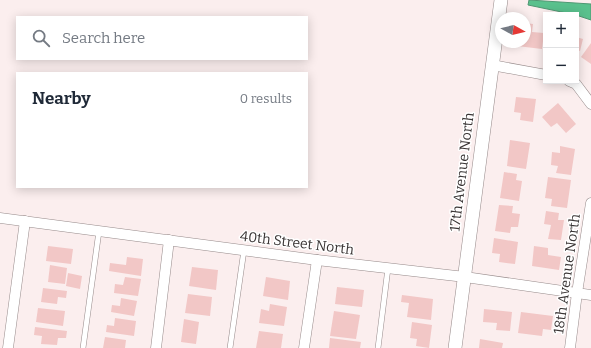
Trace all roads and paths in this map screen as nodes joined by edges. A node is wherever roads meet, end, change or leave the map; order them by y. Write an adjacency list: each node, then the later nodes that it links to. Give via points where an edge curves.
1 (501, 0): 2 (street, 17th Avenue North)
2 (492, 65): 3 (street); 14 (street, 17th Avenue North)
3 (543, 74)
4 (576, 84): 5 (street)
5 (591, 104)
6 (591, 203): 15 (street, 18th Avenue North)
7 (0, 218): 8 (street, 40th Street North)
8 (25, 221): 9 (street, 40th Street North); 17 (street)
9 (99, 231): 10 (street, 40th Street North); 18 (lane)
10 (169, 240): 11 (street, 40th Street North); 19 (street)
11 (244, 250): 12 (street, 40th Street North); 20 (lane)
12 (317, 260): 13 (street, 40th Street North); 21 (street)
13 (388, 268): 14 (street, 40th Street North); 22 (lane)
14 (464, 277): 15 (street, 40th Street North); 23 (street, 17th Avenue North)
15 (577, 293): 16 (street, 40th Street North); 24 (street, 18th Avenue North)
16 (591, 295)
17 (8, 348)
18 (82, 348)
19 (156, 348)
20 (230, 348)
21 (304, 348)
22 (378, 348)
23 (455, 348)
24 (570, 348)

